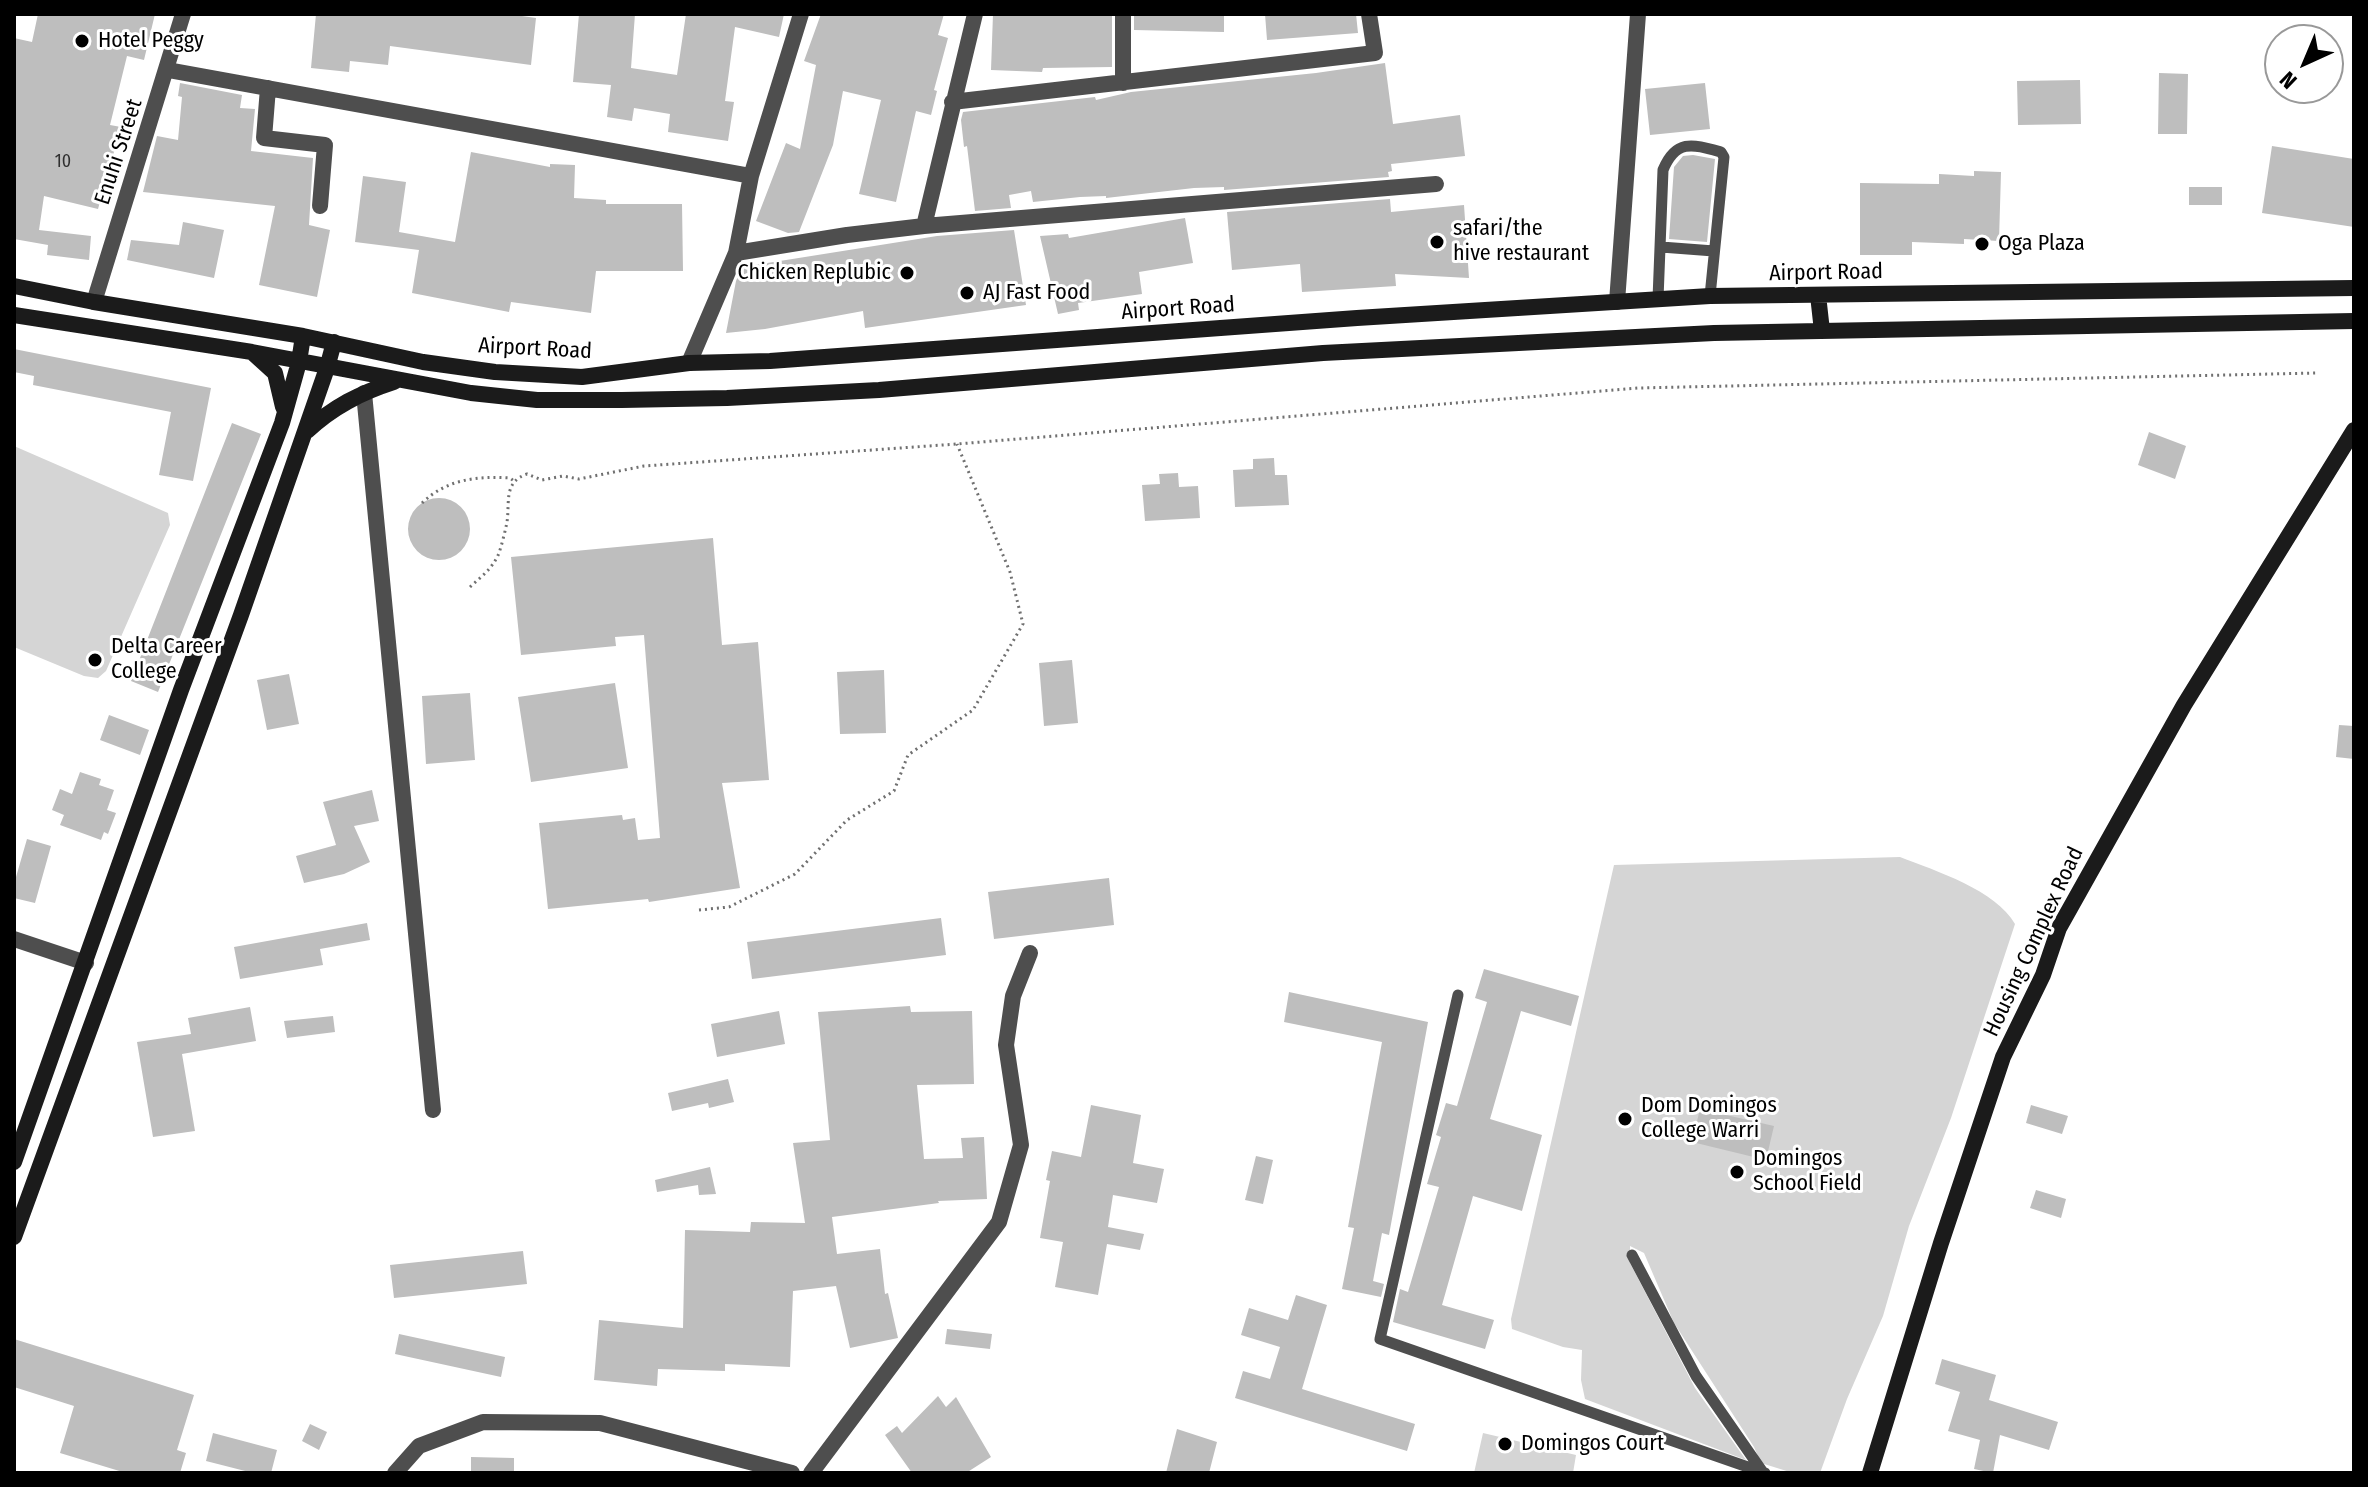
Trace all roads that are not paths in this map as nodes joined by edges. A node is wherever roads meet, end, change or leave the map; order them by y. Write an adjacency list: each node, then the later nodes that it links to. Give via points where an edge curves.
1 (183, 14): 7 (street, Enuhi Street)
2 (801, 14): 11 (street)
3 (975, 14): 10 (street)
4 (1123, 14): 8 (street)
5 (1369, 14): 8 (street, via 1375,53)
6 (1638, 14): 24 (street)
7 (168, 70): 9 (street); 23 (street, Enuhi Street)
8 (1123, 83): 10 (street)
9 (268, 88): 11 (street); 13 (street, via 264,138 325,145)
10 (952, 102): 14 (street)
11 (751, 176): 17 (street)
12 (1436, 184): 14 (street)
13 (320, 206)
14 (924, 226): 17 (street)
15 (1661, 247): 16 (lane); 16 (lane, via 1663,170 1671,152 1704,147 1724,157); 22 (lane)
16 (1714, 251): 21 (lane)
17 (736, 253): 34 (street)
18 (14, 286): 23 (main road, Airport Road)
19 (2354, 288): 20 (main road, Airport Road)
20 (1818, 295): 21 (main road, Airport Road); 28 (main road)
21 (1710, 296): 22 (main road, Airport Road)
22 (1658, 299): 24 (main road, Airport Road)
23 (94, 302): 30 (main road, Airport Road)
24 (1617, 302): 34 (main road, Airport Road)
25 (14, 315): 32 (main road)
26 (2354, 321): 27 (main road)
27 (2305, 322): 28 (main road); 29 (main road)
28 (1822, 331): 36 (main road, via 1323,353 727,398 537,400)
29 (2354, 331)
30 (303, 336): 31 (main road, Airport Road); 33 (main road)
31 (334, 342): 34 (main road, Airport Road, via 423,362 553,376); 35 (main road)
32 (252, 352): 33 (main road); 38 (main road, via 275,373 284,404)
33 (299, 362): 35 (main road); 38 (main road)
34 (689, 363)
35 (327, 368): 36 (main road); 40 (main road)
36 (397, 381): 37 (main road)
37 (364, 393): 40 (main road, via 328,412); 46 (street)
38 (282, 423): 44 (main road)
39 (2354, 430): 41 (main road, Housing Complex Road)
40 (306, 432): 48 (main road)
41 (2349, 448): 54 (main road, Housing Complex Road, via 2184,705 2059,928 2043,975 2003,1057)
42 (14, 939): 44 (street)
43 (1030, 953): 53 (street, via 1013,996 1006,1045 1021,1145 999,1222)
44 (86, 963): 47 (main road)
45 (1458, 995): 50 (lane, via 1380,1339)
46 (433, 1110)
47 (14, 1162)
48 (14, 1237)
49 (1632, 1255): 50 (lane, via 1696,1376)
50 (1764, 1472)
51 (395, 1473): 52 (street, via 419,1446 483,1422 600,1423)
52 (792, 1473)
53 (811, 1473)
54 (1870, 1473)

